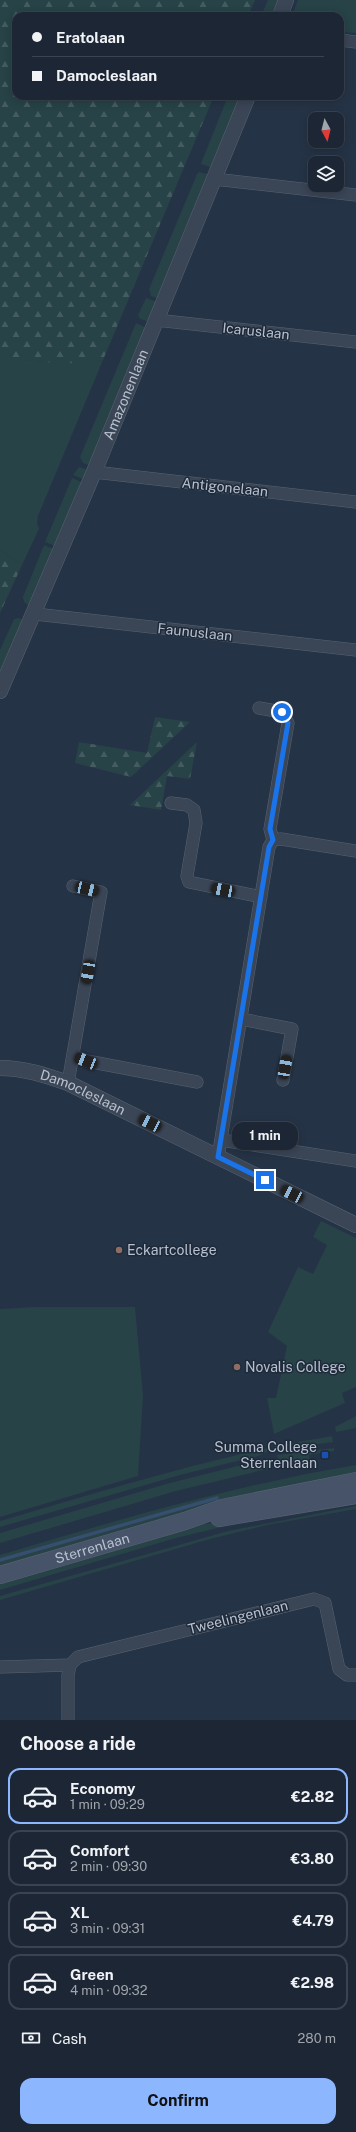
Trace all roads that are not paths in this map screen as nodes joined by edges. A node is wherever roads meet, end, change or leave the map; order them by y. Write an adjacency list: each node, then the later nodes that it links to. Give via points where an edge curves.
1 (286, 0): 2 (street)
2 (282, 12)
3 (344, 40): 4 (street)
4 (356, 42)
5 (246, 100): 6 (street, Amazonenlaan)
6 (214, 179): 7 (street); 8 (street, Amazonenlaan)
7 (356, 195)
8 (156, 320): 9 (street, Icaruslaan); 10 (street, Amazonenlaan)
9 (356, 342)
10 (94, 472): 11 (street, Antigonelaan); 12 (street, Amazonenlaan)
11 (356, 502)
12 (34, 614): 13 (street, Faunuslaan); 14 (street, Amazonenlaan)
13 (356, 650)
14 (0, 691)
15 (258, 708): 17 (street, via 282,712 288,723 270,829)
16 (171, 803): 20 (street, via 187,805 194,810 196,823 187,876 189,882)
17 (273, 840): 18 (street, via 281,839); 20 (street, via 269,847)
18 (356, 852)
19 (73, 886): 22 (street, via 101,892)
20 (261, 897): 21 (street)
21 (241, 1019): 24 (street, via 292,1029); 27 (street)
22 (74, 1056): 25 (street, via 86,1061); 26 (street)
23 (0, 1068): 26 (street, Damocleslaan, via 18,1068)
24 (283, 1080)
25 (197, 1082)
26 (68, 1083): 28 (street, Damocleslaan)
27 (221, 1140): 28 (street); 29 (street)
28 (218, 1157): 30 (street, Damocleslaan)
29 (356, 1161)
30 (356, 1225)
31 (356, 1481): 33 (main road, Sterrenlaan, via 222,1508)
32 (356, 1495): 33 (main road, Sterrenlaan, via 258,1513)
33 (185, 1521): 34 (main road, Sterrenlaan)
34 (0, 1575)
35 (70, 1665): 36 (street); 37 (street, Tweelingenlaan, via 78,1657 314,1598 325,1603 339,1669 347,1675); 38 (street)
36 (0, 1666)
37 (356, 1675)
38 (68, 1720)

